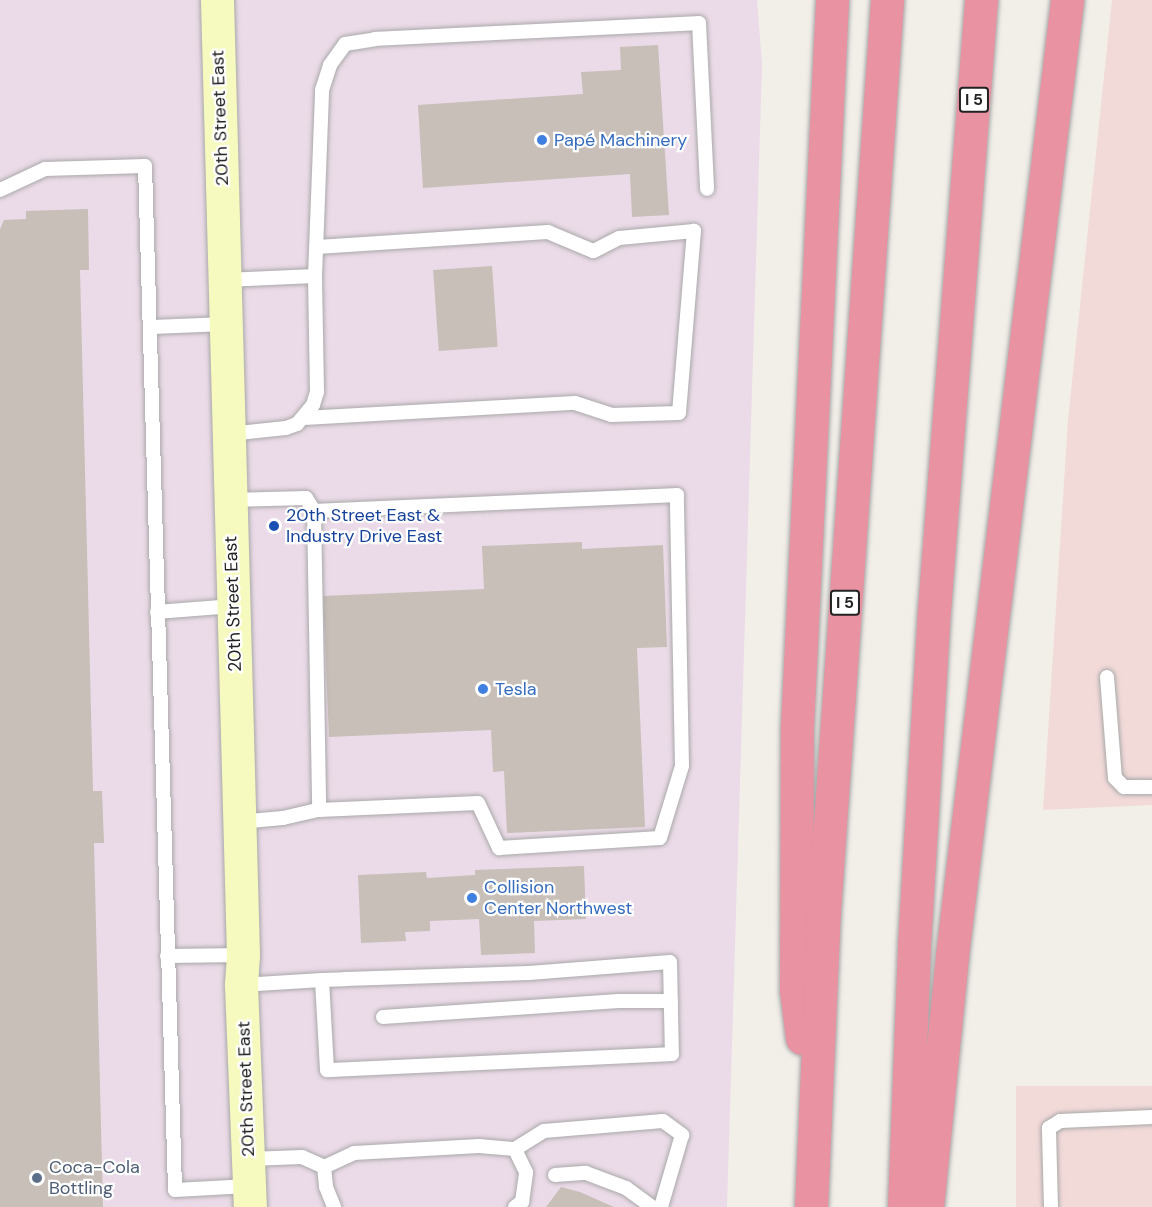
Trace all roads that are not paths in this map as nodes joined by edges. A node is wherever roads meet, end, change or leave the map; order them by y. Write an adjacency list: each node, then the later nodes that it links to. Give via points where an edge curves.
1 (217, 0): 10 (main road, 20th Street East)
2 (832, 0): 29 (highway, via 797,727 796,990)
3 (887, 0): 29 (highway, I 5, via 824,911)
4 (981, 0): 39 (highway, I 5, via 934,610 914,945)
5 (1067, 0): 40 (highway, via 953,943)
6 (707, 189): 8 (lane, via 699,23 375,39 345,44 330,65 322,90)
7 (0, 190): 12 (lane, via 45,169 145,166)
8 (316, 247): 9 (lane); 13 (lane, via 548,232 593,251 619,238 694,231 679,413 611,415 575,403)
9 (315, 276): 10 (lane); 13 (lane, via 317,392)
10 (225, 280): 11 (main road, 20th Street East)
11 (226, 324): 12 (lane); 14 (main road, 20th Street East)
12 (152, 327): 18 (lane)
13 (304, 418): 14 (lane, via 286,428)
14 (229, 434): 15 (main road, 20th Street East)
15 (230, 500): 16 (lane, via 306,498); 17 (main road, 20th Street East)
16 (314, 511): 21 (lane); 21 (lane, via 677,495 682,680 682,766 660,838 499,848 478,803)
17 (233, 606): 18 (lane); 22 (main road, 20th Street East)
18 (157, 612): 23 (lane)
19 (1107, 677): 20 (lane, via 1115,778 1124,787)
20 (1152, 787)
21 (319, 810): 22 (lane)
22 (239, 822): 24 (main road, 20th Street East)
23 (168, 956): 24 (lane); 33 (lane, via 175,1190)
24 (242, 970): 25 (lane); 33 (main road, 20th Street East)
25 (322, 980): 26 (lane, via 529,973 670,962); 26 (lane, via 327,1070 672,1054)
26 (671, 1001): 27 (lane)
27 (383, 1017)
28 (1152, 1117): 41 (lane, via 1060,1121 1049,1128)
29 (813, 1125): 38 (highway, I 5)
30 (515, 1149): 31 (lane, via 479,1146 354,1153); 35 (lane, via 526,1172 522,1202); 37 (lane, via 544,1131 663,1121 682,1135)
31 (324, 1167): 33 (lane, via 302,1157); 34 (lane)
32 (555, 1175): 36 (lane, via 586,1173 626,1188)
33 (249, 1184)
34 (334, 1207)
35 (515, 1207)
36 (652, 1207)
37 (661, 1207)
38 (811, 1207)
39 (904, 1207)
40 (927, 1207)
41 (1051, 1207)

